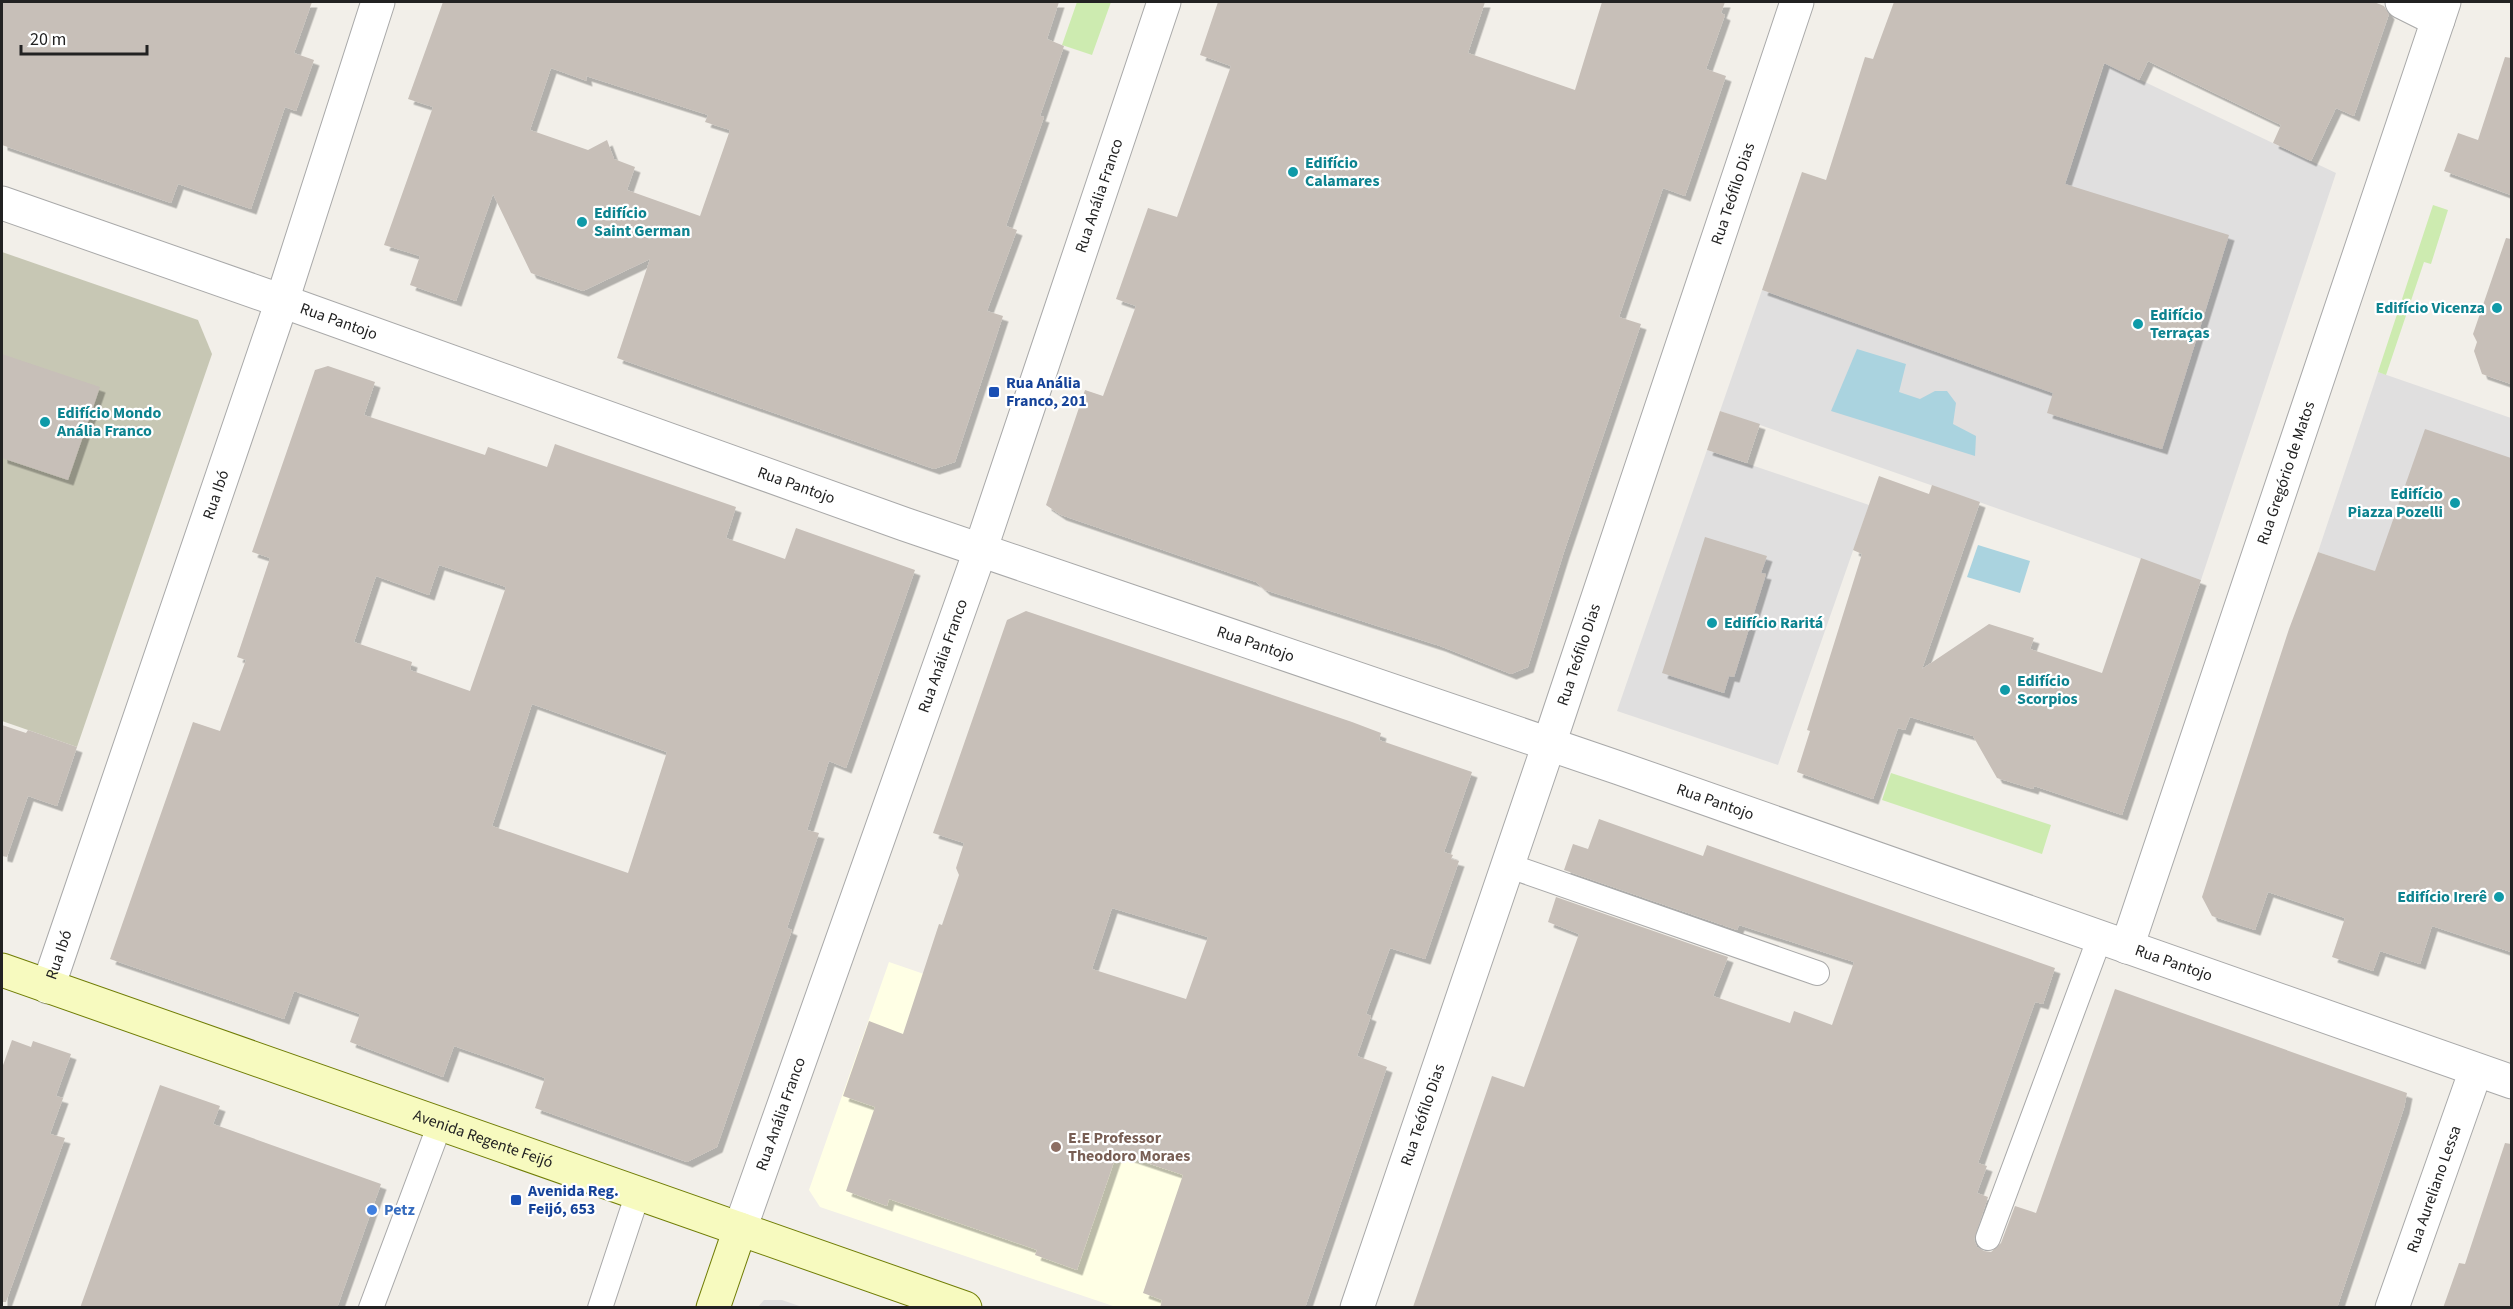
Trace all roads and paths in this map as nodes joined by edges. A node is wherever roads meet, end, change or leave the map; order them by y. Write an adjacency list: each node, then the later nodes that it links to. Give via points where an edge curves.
1 (378, 2): 7 (street, Rua Ibó)
2 (1164, 2): 8 (street, Rua Anália Franco)
3 (1797, 2): 9 (street, Rua Teófilo Dias)
4 (2402, 2): 5 (street)
5 (2441, 10): 11 (street, Rua Gregório de Matos)
6 (2, 203): 7 (street, Rua Pantojo)
7 (282, 300): 8 (street, Rua Pantojo); 14 (street, Rua Ibó)
8 (980, 551): 9 (street, Rua Pantojo); 19 (street, Rua Anália Franco)
9 (1549, 744): 10 (street, Rua Teófilo Dias); 11 (street, Rua Pantojo)
10 (1507, 865): 13 (lane); 25 (street, Rua Teófilo Dias)
11 (2114, 942): 15 (street, Rua Pantojo); 20 (lane)
12 (2, 970): 14 (main road, Avenida Regente Feijó)
13 (1817, 974)
14 (48, 987): 17 (main road, Avenida Regente Feijó)
15 (2476, 1070): 16 (street, Rua Pantojo); 26 (street, Rua Aureliano Lessa)
16 (2511, 1082)
17 (440, 1124): 18 (main road, Avenida Regente Feijó); 21 (lane)
18 (638, 1193): 19 (main road, Avenida Regente Feijó); 22 (lane)
19 (740, 1229): 23 (main road, Rua Anália Franco); 24 (main road, Avenida Regente Feijó)
20 (1988, 1238)
21 (371, 1308)
22 (600, 1308)
23 (713, 1308)
24 (965, 1308)
25 (1357, 1308)
26 (2392, 1308)

